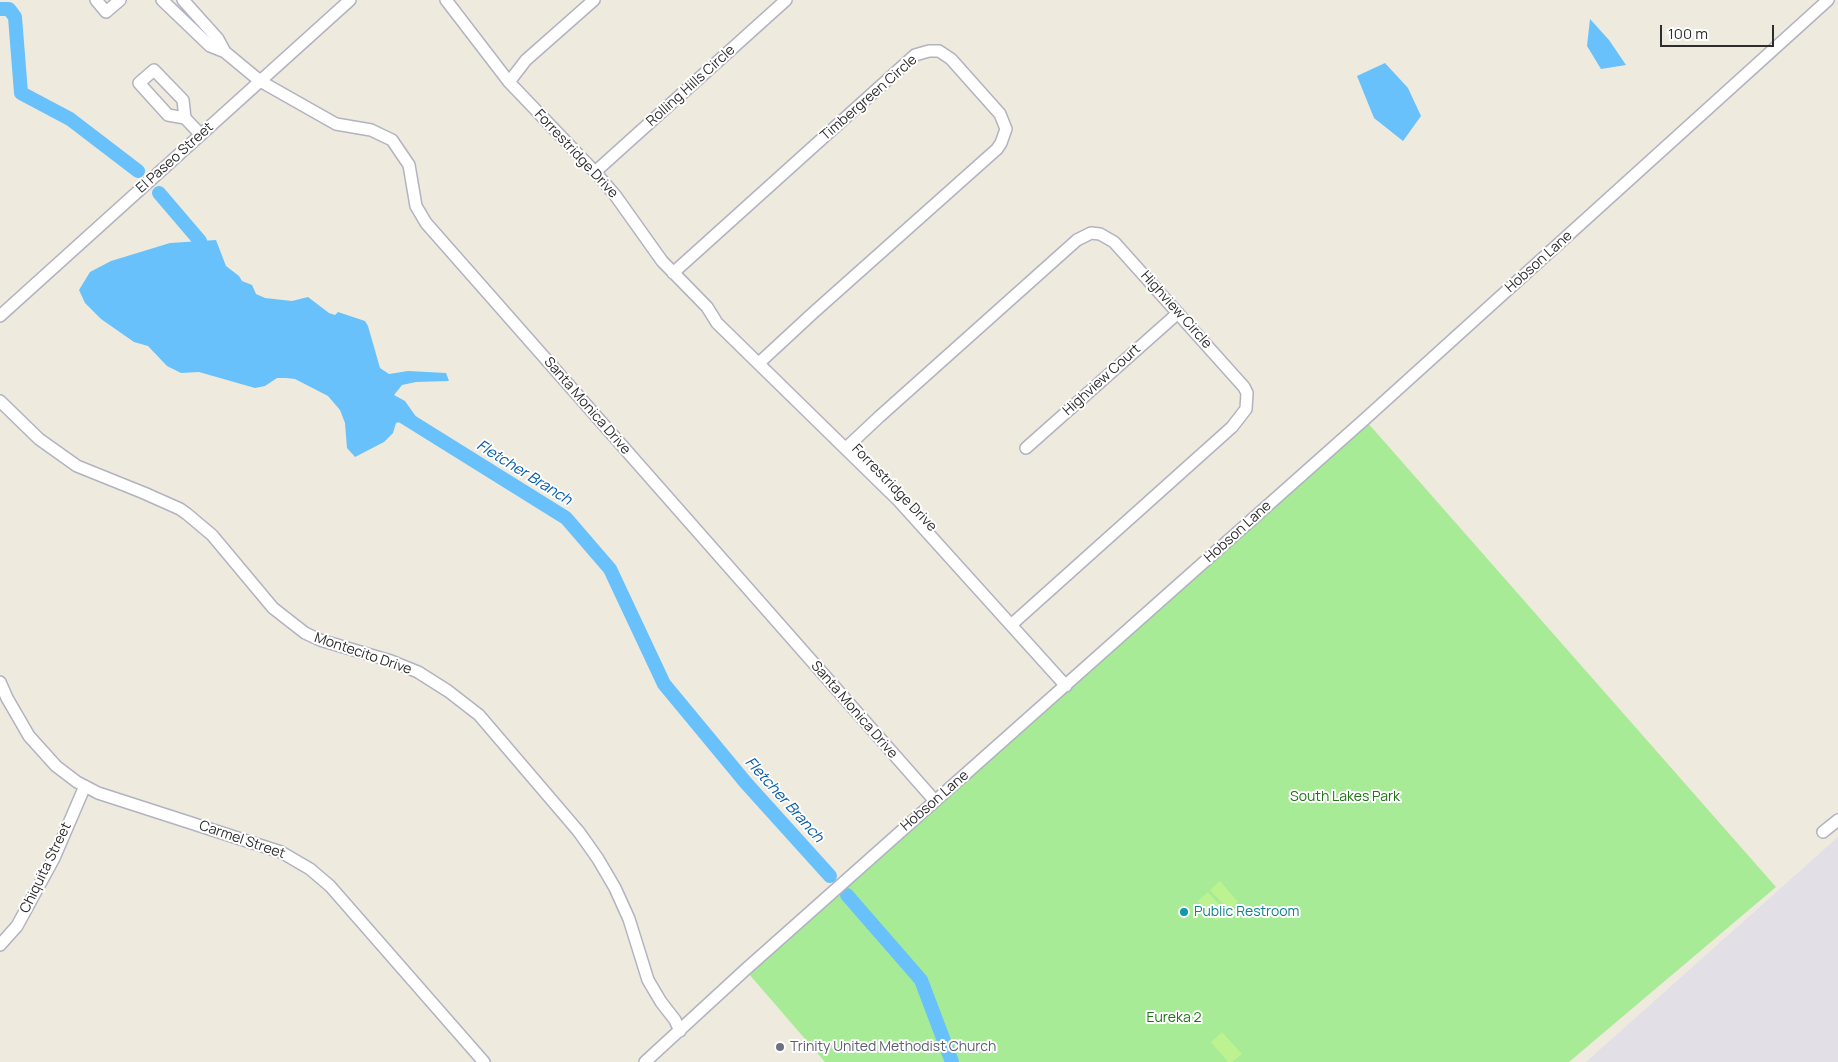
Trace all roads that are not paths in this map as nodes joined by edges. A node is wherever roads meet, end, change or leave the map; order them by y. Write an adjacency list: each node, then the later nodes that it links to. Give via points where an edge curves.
1 (96, 0): 2 (street, via 106,12)
2 (120, 0)
3 (162, 0): 11 (street, Santa Monica Drive)
4 (183, 0): 10 (street, Santa Monica Drive)
5 (350, 0): 13 (street, El Paseo Street)
6 (446, 0): 14 (street, Forrestridge Drive)
7 (594, 0): 14 (street, via 526,60)
8 (786, 0): 17 (street, Rolling Hills Circle)
9 (1828, 0): 27 (street, Hobson Lane)
10 (196, 14): 11 (street); 12 (street, Santa Monica Drive)
11 (186, 24): 12 (street, Santa Monica Drive, via 210,46)
12 (225, 52): 13 (street, Santa Monica Drive)
13 (260, 81): 16 (street, El Paseo Street); 29 (street, Santa Monica Drive, via 336,124 371,130 392,140 409,165 416,206 426,223)
14 (509, 82): 17 (street, Forrestridge Drive)
15 (185, 118): 16 (street)
16 (201, 134): 20 (street, El Paseo Street)
17 (596, 172): 18 (street, Forrestridge Drive)
18 (673, 273): 21 (street, Forrestridge Drive, via 707,307 717,323); 21 (street, Timbergreen Circle, via 915,55 938,51 951,59 1000,114 1006,129 1001,143)
19 (1178, 313): 23 (street, Highview Circle, via 1114,242 1100,234 1083,236); 24 (street, Highview Court); 25 (street, Highview Circle, via 1244,387 1246,409 1232,427)
20 (0, 316)
21 (762, 361): 23 (street, Forrestridge Drive)
22 (0, 401): 33 (street, Montecito Drive, via 39,439 77,466 180,509 192,518 212,535 273,608 305,633 418,672 479,715 579,832 598,859 629,919 648,980)
23 (848, 446): 25 (street, Forrestridge Drive)
24 (1026, 448)
25 (1013, 622): 27 (street, Forrestridge Drive)
26 (0, 682): 28 (street, Carmel Street, via 29,736 56,766)
27 (1068, 683): 29 (street, Hobson Lane)
28 (85, 786): 32 (street, Chiquita Street, via 54,858 17,926); 34 (street, Carmel Street, via 280,852 310,869 330,886)
29 (934, 801): 33 (street, Hobson Lane)
30 (1838, 820): 31 (street)
31 (1824, 832)
32 (0, 945)
33 (680, 1030): 35 (street, Hobson Lane)
34 (484, 1062)
35 (645, 1062)

